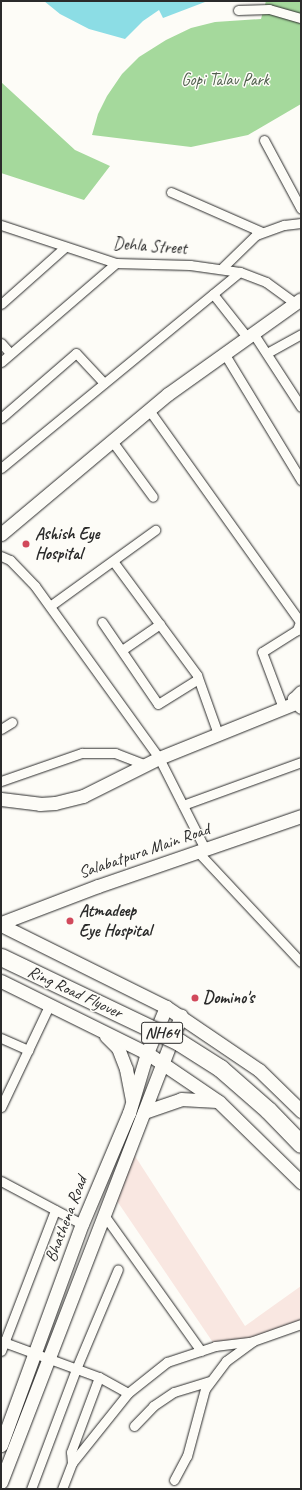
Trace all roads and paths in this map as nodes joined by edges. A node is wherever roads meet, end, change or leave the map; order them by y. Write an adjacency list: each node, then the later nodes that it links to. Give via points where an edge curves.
1 (238, 10): 2 (street, via 269,10)
2 (301, 18)
3 (264, 140): 5 (street)
4 (171, 192): 8 (street)
5 (301, 209)
6 (301, 223): 8 (street)
7 (1, 225): 9 (street, Dehla Street)
8 (262, 232): 11 (street, via 246,243)
9 (65, 248): 10 (street, Dehla Street); 15 (street)
10 (116, 262): 11 (street, Dehla Street); 19 (street)
11 (221, 269): 12 (street, Dehla Street)
12 (240, 272): 13 (street); 14 (street, Dehla Street, via 266,282)
13 (213, 294): 17 (street); 23 (street)
14 (297, 301): 17 (street)
15 (1, 304)
16 (301, 334): 21 (street)
17 (250, 335): 20 (street); 21 (street)
18 (1, 343): 19 (street)
19 (10, 353): 22 (street)
20 (224, 353): 25 (street); 29 (street)
21 (267, 353): 24 (street)
22 (1, 362)
23 (104, 384): 26 (street, via 76,353); 28 (street)
24 (301, 407)
25 (149, 410): 27 (street); 40 (street, via 300,622 297,630 262,652)
26 (1, 418)
27 (112, 441): 30 (street); 32 (street)
28 (1, 468)
29 (299, 474)
30 (153, 497)
31 (155, 530): 34 (street)
32 (1, 534)
33 (1, 556): 35 (street, via 10,560 25,574)
34 (114, 560): 35 (street); 37 (street)
35 (50, 606): 44 (street)
36 (102, 622): 38 (street)
37 (160, 624): 38 (street); 39 (street)
38 (122, 650): 39 (street, via 124,658 158,704)
39 (198, 679): 43 (street)
40 (295, 703): 43 (street)
41 (12, 722): 42 (street)
42 (1, 728)
43 (218, 734): 44 (street)
44 (159, 758): 46 (street); 49 (street)
45 (301, 762): 49 (street)
46 (147, 765): 47 (street, via 115,754 82,753); 48 (street, via 83,796 54,803 20,803)
47 (1, 781)
48 (1, 799)
49 (183, 805): 51 (street)
50 (301, 816): 51 (street, Salabatpura Main Road)
51 (201, 850): 52 (street, Salabatpura Main Road); 55 (street)
52 (1, 924): 58 (street)
53 (1, 944): 70 (highway, Ring Road Flyover / NH64, via 184,1032 227,1060)
54 (1, 957): 71 (highway, Ring Road Flyover / NH64, bridge, via 179,1042 220,1068 268,1110)
55 (301, 962)
56 (1, 981): 57 (street)
57 (50, 1004): 60 (street); 62 (street)
58 (166, 1007): 59 (street); 63 (street, Bhathena Road)
59 (181, 1016): 64 (street); 68 (street, via 260,1070)
60 (101, 1030): 63 (street); 66 (street, via 118,1048 126,1069)
61 (1, 1038): 62 (street)
62 (28, 1050): 67 (street)
63 (147, 1053): 64 (street); 66 (street, Bhathena Road)
64 (162, 1063): 65 (street); 69 (street)
65 (219, 1102): 69 (street, via 181,1099); 73 (street)
66 (132, 1103): 76 (street, Bhathena Road)
67 (1, 1107)
68 (301, 1111)
69 (144, 1112): 75 (street)
70 (301, 1128)
71 (301, 1144)
72 (1, 1181): 74 (street)
73 (301, 1182)
74 (55, 1210): 76 (street); 80 (street)
75 (104, 1215): 81 (street); 83 (street)
76 (82, 1224): 82 (street, Bhathena Road)
77 (118, 1269): 84 (street)
78 (301, 1324): 79 (street)
79 (253, 1341): 81 (street); 86 (street, via 226,1361)
80 (2, 1345): 82 (street)
81 (200, 1351): 87 (street, via 168,1362)
82 (34, 1353): 83 (street); 89 (street, Bhathena Road)
83 (49, 1360): 84 (street); 92 (street)
84 (76, 1369): 85 (street); 93 (street)
85 (99, 1377): 87 (street); 90 (street, via 71,1452)
86 (210, 1381): 88 (street, via 174,1392 153,1406); 91 (street, via 205,1389 187,1456)
87 (128, 1393): 90 (street)
88 (134, 1426)
89 (1, 1445)
90 (72, 1463): 94 (street)
91 (174, 1480)
92 (1, 1482)
93 (31, 1489)
94 (62, 1489)

